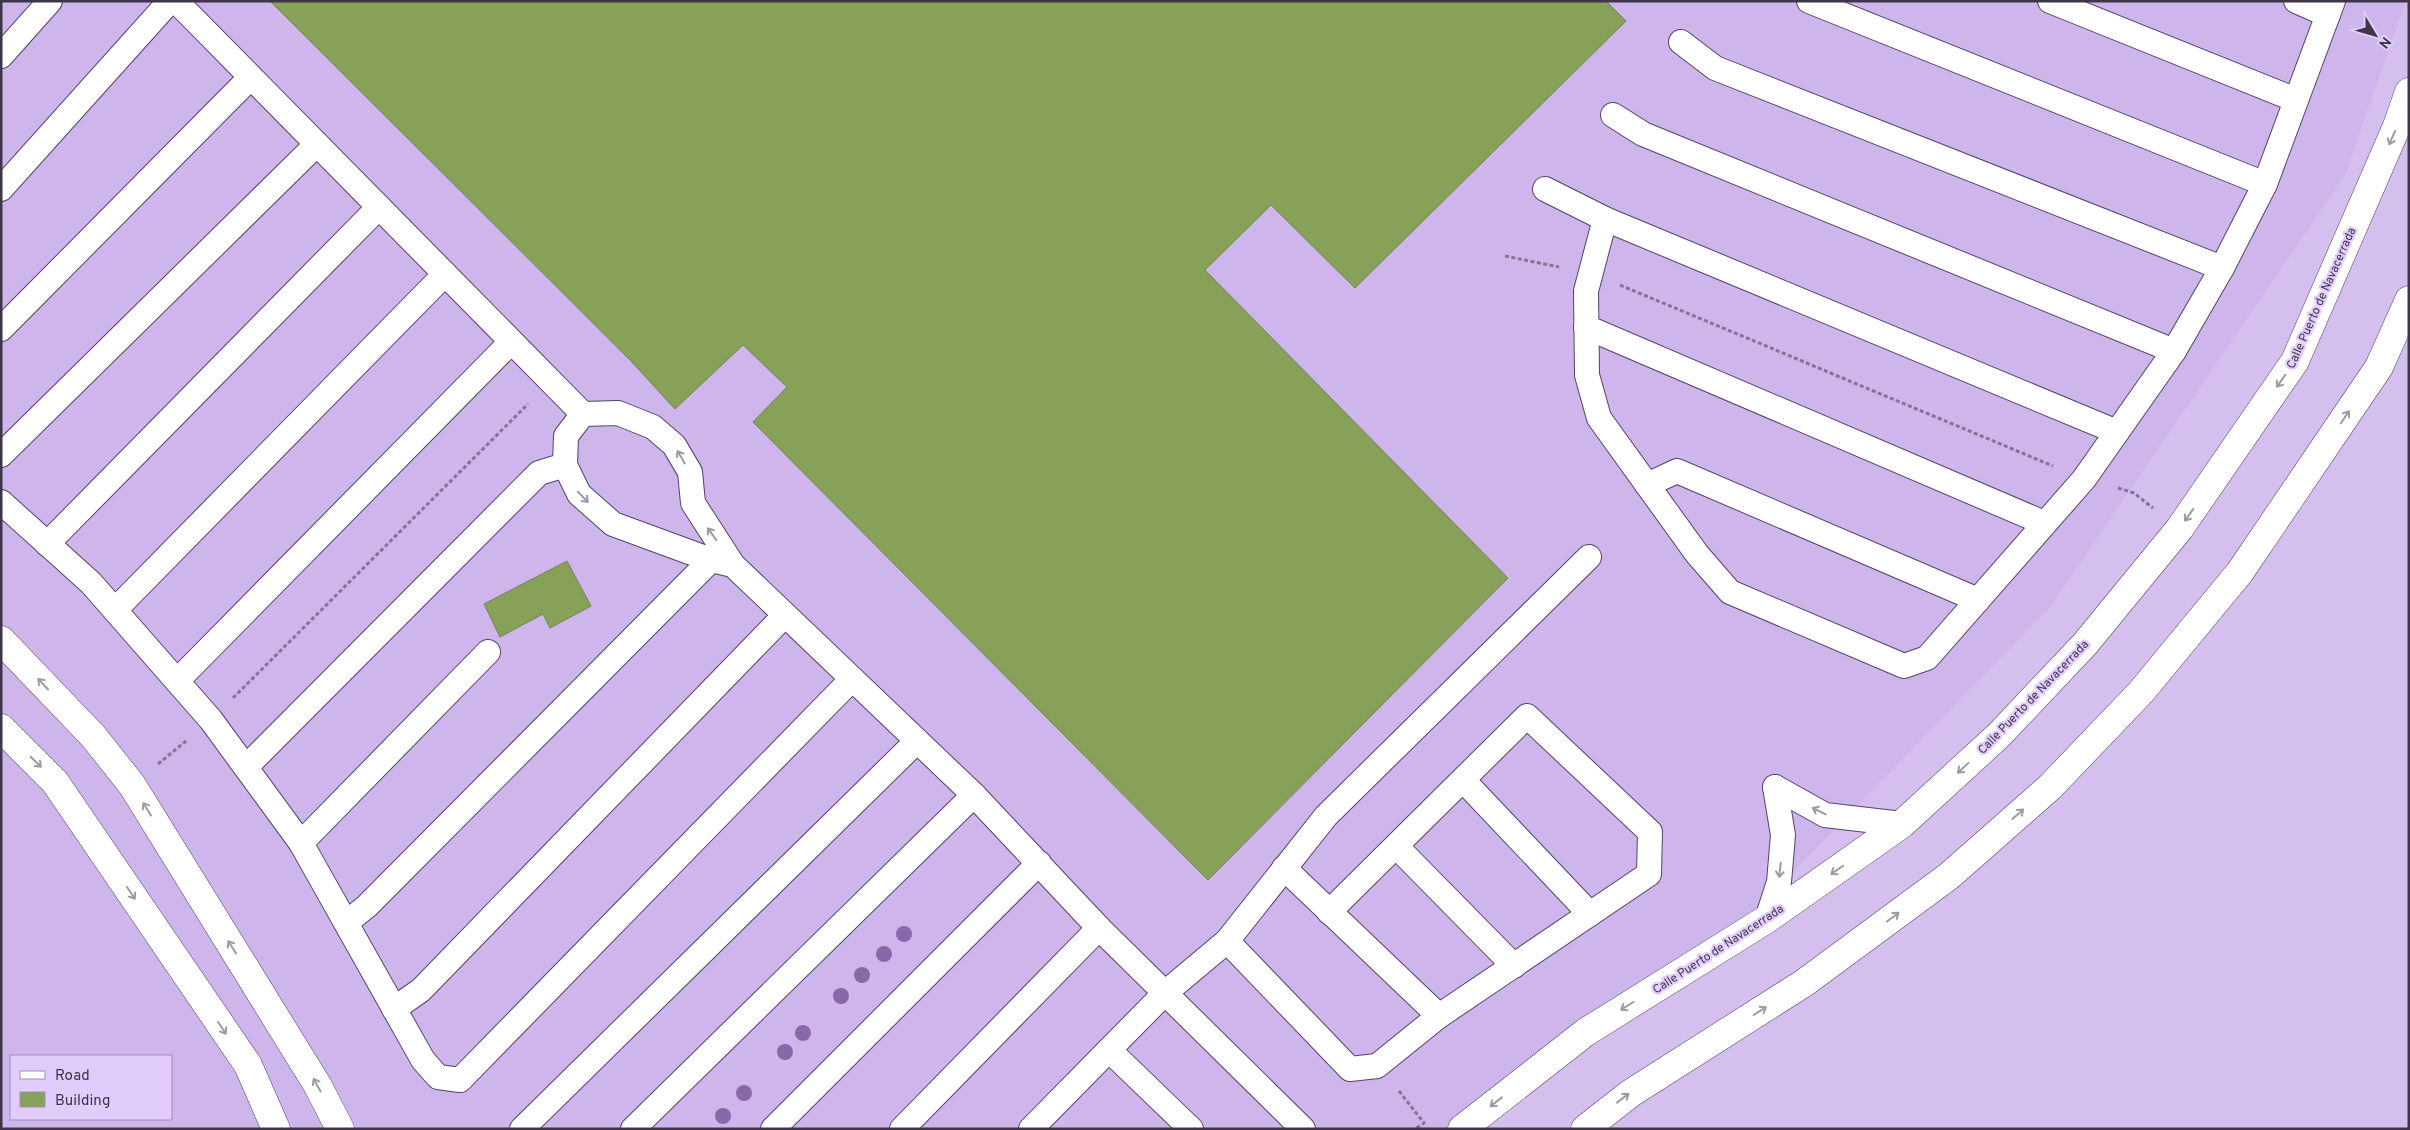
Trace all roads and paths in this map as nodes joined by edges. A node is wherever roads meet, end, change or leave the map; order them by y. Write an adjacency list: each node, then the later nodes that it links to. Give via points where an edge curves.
1 (50, 1): 9 (lane)
2 (170, 1): 17 (lane)
3 (176, 1): 10 (lane)
4 (1809, 1): 15 (lane)
5 (2050, 1): 12 (lane)
6 (2296, 1): 7 (lane)
7 (2331, 8): 12 (lane)
8 (1682, 42): 21 (lane, via 1715,68)
9 (1, 56)
10 (251, 77): 14 (lane); 26 (lane)
11 (2409, 92): 38 (street, Calle Puerto de Navacerrada, one-way to 38, via 2295,360)
12 (2296, 100): 15 (lane)
13 (1613, 115): 28 (lane, via 1643,134)
14 (317, 144): 18 (lane); 32 (lane)
15 (2265, 184): 21 (lane)
16 (1545, 188): 19 (lane)
17 (1, 189)
18 (379, 207): 23 (lane); 39 (lane)
19 (1605, 219): 22 (lane); 31 (lane)
20 (1505, 256): 22 (path)
21 (2222, 268): 28 (lane)
22 (1591, 273): 25 (lane, via 1586,291); 34 (path)
23 (445, 274): 27 (lane); 43 (lane)
24 (2409, 300): 84 (street, one-way to 24, via 1631,1092 1804,983 1949,876 2050,787 2141,692 2240,572 2378,367)
25 (1586, 327): 35 (lane, via 1587,375 1599,418); 37 (lane)
26 (1, 329)
27 (511, 342): 29 (lane); 48 (lane)
28 (2174, 351): 31 (lane)
29 (551, 382): 30 (lane); 49 (path)
30 (583, 414): 33 (lane, via 566,436); 41 (lane, one-way to 30, via 692,503 690,472 674,445 653,427 618,413)
31 (2117, 432): 34 (lane)
32 (1, 455)
33 (564, 465): 41 (lane, one-way to 41, via 579,494 613,524); 52 (lane, via 539,474)
34 (2084, 479): 37 (lane); 38 (path, via 2134,493)
35 (1647, 485): 42 (lane, via 1677,471); 42 (lane, via 1697,554 1730,592 1904,666 1927,658)
36 (1, 502): 39 (lane)
37 (2044, 523): 42 (lane)
38 (2180, 528): 56 (street, Calle Puerto de Navacerrada, one-way to 56, via 2085,644 1998,735)
39 (47, 544): 43 (lane)
40 (1589, 557): 60 (lane, via 1326,816)
41 (722, 562): 44 (lane); 64 (lane)
42 (1978, 600)
43 (115, 610): 48 (lane)
44 (785, 615): 47 (lane); 69 (lane, via 421,990)
45 (1, 640): 54 (street, one-way to 45, via 92,736)
46 (488, 652): 57 (lane)
47 (852, 679): 51 (lane); 69 (lane, via 460,1080 438,1077 423,1060)
48 (177, 681): 49 (lane)
49 (211, 720): 52 (lane); 54 (path)
50 (1, 728): 74 (street, one-way to 74, via 55,782 248,1065)
51 (917, 741): 55 (lane); 76 (lane)
52 (246, 767): 57 (lane)
53 (1463, 780): 58 (lane); 62 (lane); 62 (lane, via 1527,716 1650,832 1649,874)
54 (132, 785): 75 (street, one-way to 54, via 318,1086)
55 (974, 795): 59 (lane); 77 (lane)
56 (1902, 824): 63 (street, Calle Puerto de Navacerrada, one-way to 63); 63 (lane, one-way to 63, via 1825,815 1775,787 1783,835 1778,882)
57 (301, 843): 64 (lane)
58 (1396, 846): 61 (lane); 67 (lane)
59 (1040, 863): 65 (lane); 78 (lane)
60 (1284, 868): 61 (lane); 66 (lane)
61 (1330, 912): 70 (lane)
62 (1590, 914): 67 (lane)
63 (1767, 919): 83 (street, Calle Puerto de Navacerrada, one-way to 83, via 1586,1032)
64 (346, 923): 69 (lane)
65 (1099, 928): 68 (lane); 79 (lane)
66 (1226, 941): 68 (lane); 72 (lane, via 1350,1069)
67 (1514, 966): 70 (lane)
68 (1165, 993): 71 (lane); 81 (lane)
69 (394, 1009)
70 (1439, 1016): 72 (lane)
71 (1110, 1050): 73 (lane); 80 (lane)
72 (1377, 1066): 82 (path, via 1424,1123)
73 (1181, 1125)
74 (276, 1129)
75 (340, 1129)
76 (522, 1129)
77 (633, 1129)
78 (773, 1129)
79 (902, 1129)
80 (1032, 1129)
81 (1302, 1129)
82 (1415, 1129)
83 (1462, 1129)
84 (1585, 1129)

